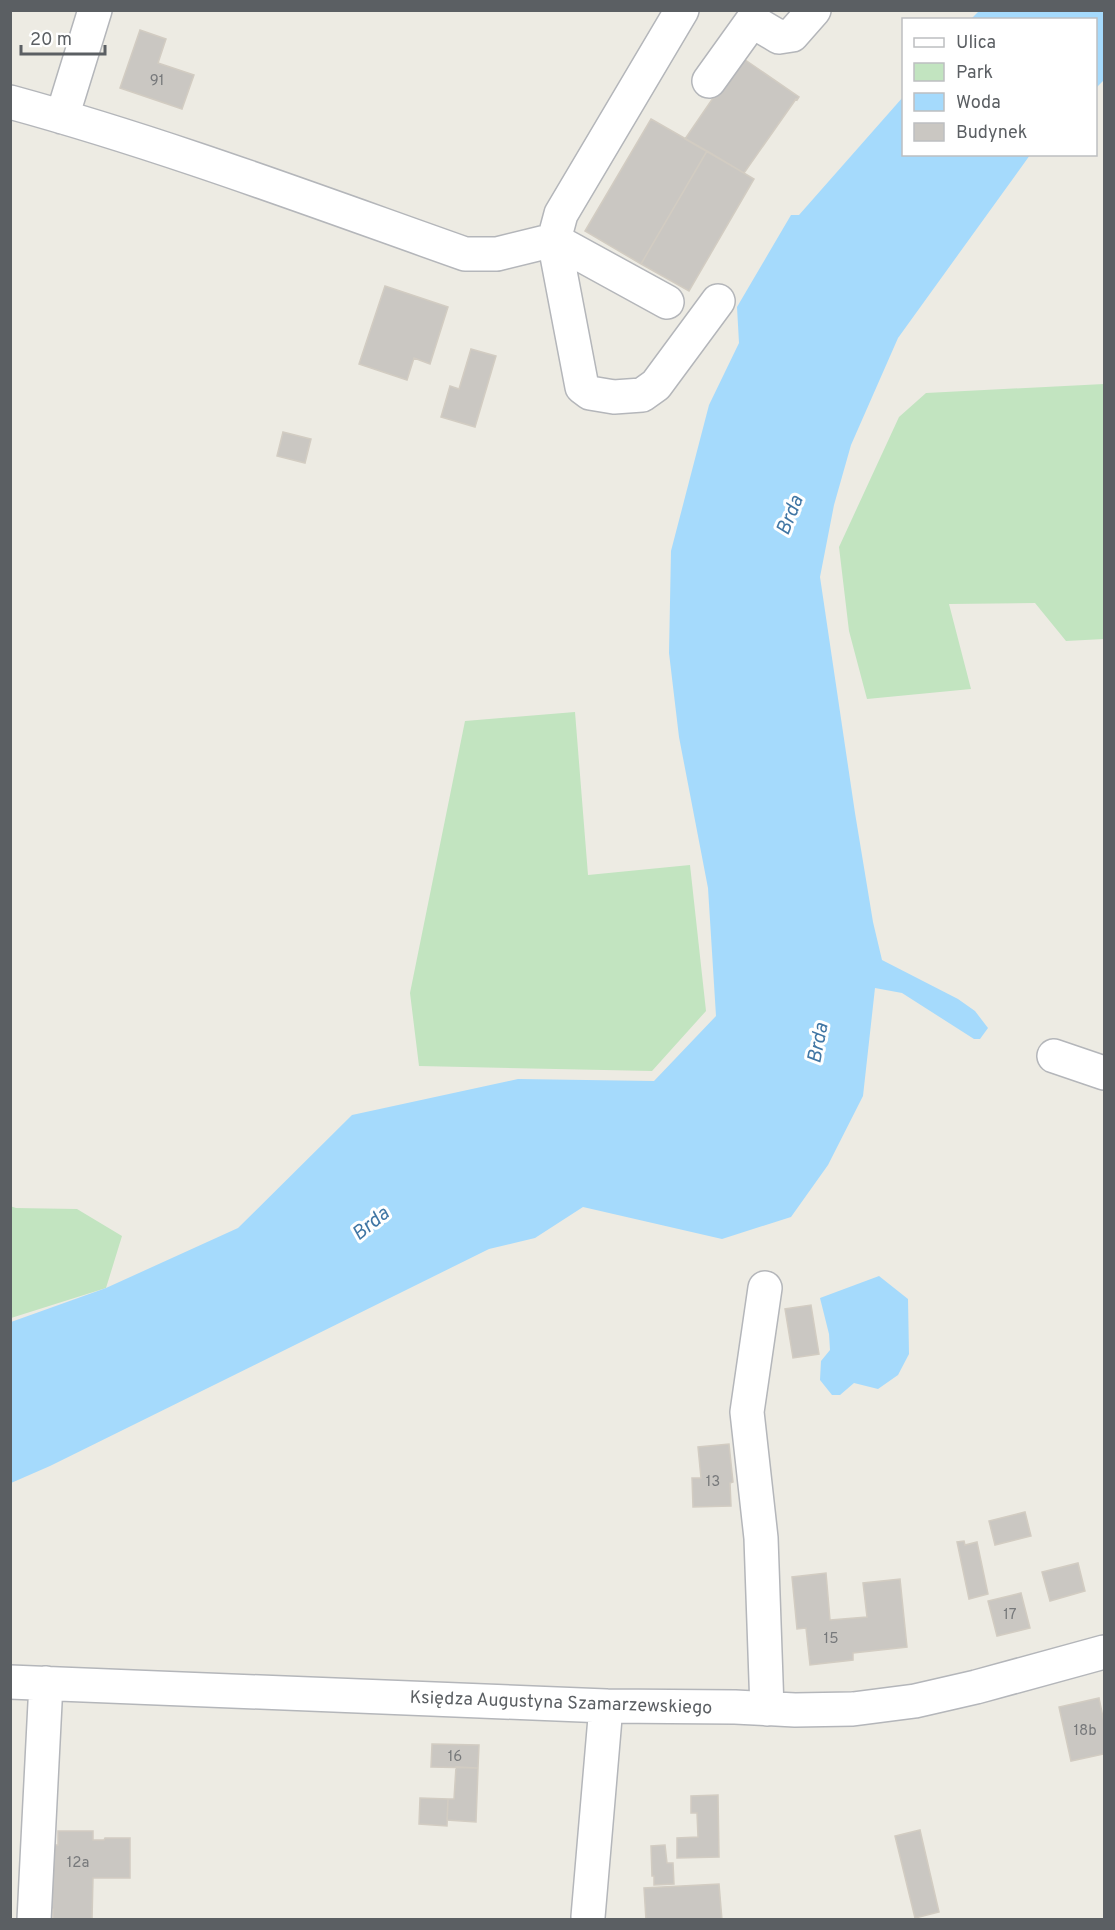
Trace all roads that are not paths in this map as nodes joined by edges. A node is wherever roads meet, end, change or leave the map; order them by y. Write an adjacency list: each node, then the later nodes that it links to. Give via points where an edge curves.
1 (95, 10): 6 (street)
2 (682, 10): 7 (street, via 561,214)
3 (814, 10): 4 (street, via 792,34 779,37 752,21)
4 (709, 81)
5 (10, 102): 6 (street)
6 (62, 117): 7 (street, via 269,184 465,254 497,254)
7 (554, 240): 8 (street, via 582,387 590,393 614,397 642,395 657,385); 9 (street)
8 (718, 300)
9 (667, 302)
10 (1054, 1056): 11 (street)
11 (1104, 1073)
12 (765, 1288): 17 (street, via 747,1412 761,1538)
13 (1104, 1652): 17 (street, Księdza Augustyna Szamarzewskiego, via 915,1701 853,1709)
14 (10, 1682): 15 (street, Księdza Augustyna Szamarzewskiego)
15 (46, 1683): 16 (street, Księdza Augustyna Szamarzewskiego); 19 (street)
16 (606, 1706): 17 (street, Księdza Augustyna Szamarzewskiego); 18 (street)
17 (767, 1709)
18 (588, 1917)
19 (34, 1920)

